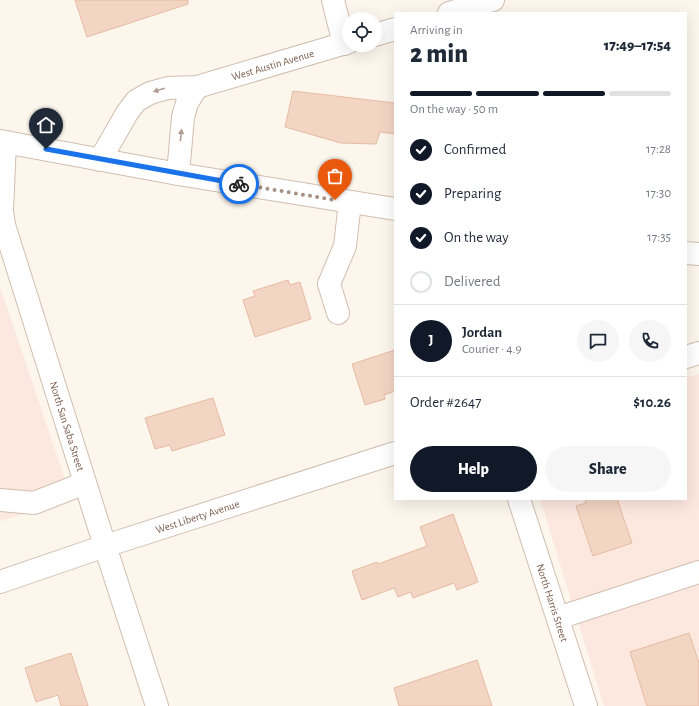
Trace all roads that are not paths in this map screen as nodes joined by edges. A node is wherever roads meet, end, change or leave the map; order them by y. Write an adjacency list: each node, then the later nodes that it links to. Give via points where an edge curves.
1 (333, 0): 5 (street)
2 (488, 5): 3 (street)
3 (458, 7)
4 (394, 29): 6 (street)
5 (342, 30)
6 (382, 33)
7 (342, 44): 8 (street, West Austin Avenue)
8 (197, 86): 10 (street, West Austin Avenue, one-way to 10, via 168,88 150,93 136,101); 11 (street, one-way to 8, via 183,117 187,103)
9 (3, 141): 10 (street); 14 (street, North San Saba Street)
10 (100, 160): 11 (street)
11 (178, 174): 12 (street)
12 (350, 202): 13 (street); 17 (street, via 345,246 329,284)
13 (394, 209)
14 (2, 226): 21 (street, North San Saba Street)
15 (687, 252): 16 (street)
16 (699, 254)
17 (338, 313)
18 (699, 353): 19 (street)
19 (687, 357)
20 (394, 453): 24 (street, West Liberty Avenue)
21 (85, 483): 22 (street, via 34,503); 24 (street, North San Saba Street)
22 (0, 500)
23 (519, 500): 27 (street, North Harris Street)
24 (105, 546): 26 (street, West Liberty Avenue); 28 (street, North San Saba Street)
25 (699, 572): 27 (street)
26 (0, 582)
27 (558, 618): 29 (street, North Harris Street)
28 (157, 706)
29 (586, 706)

